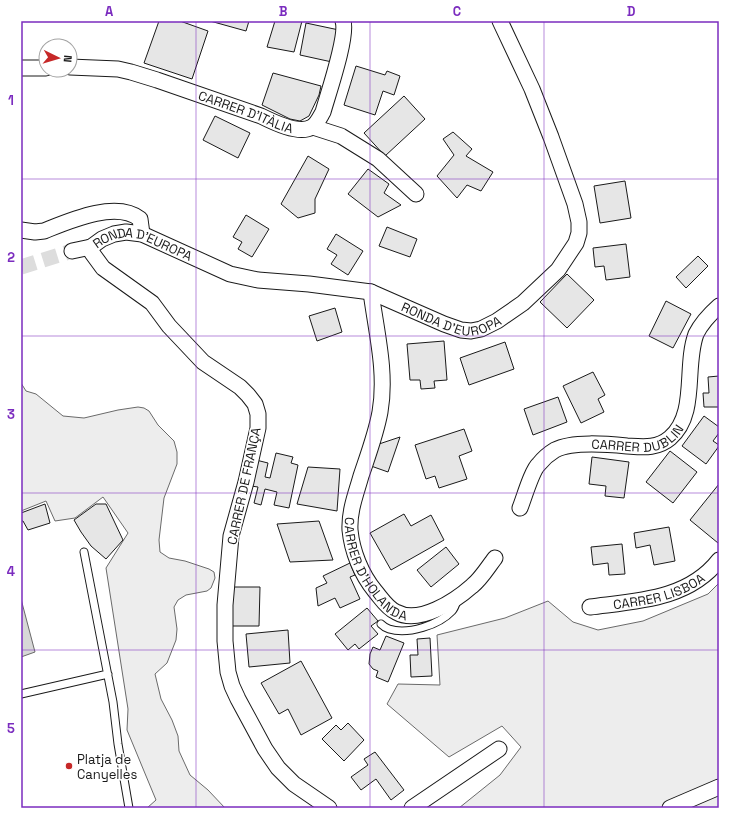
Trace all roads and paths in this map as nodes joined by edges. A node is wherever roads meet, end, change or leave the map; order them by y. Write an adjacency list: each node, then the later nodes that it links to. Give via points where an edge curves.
1 (343, 21): 6 (street, CARRER D'ITÀLIA, via 345,26 338,58 323,112)
2 (500, 21): 12 (street, RONDA D'EUROPA, via 532,89 570,188 579,222 576,243 548,281 498,321 481,329 461,330)
3 (21, 68): 4 (street)
4 (38, 68)
5 (78, 68): 6 (street, CARRER D'ITÀLIA, via 131,72 276,124 304,130)
6 (313, 127): 7 (street, via 341,136 378,158)
7 (416, 194)
8 (21, 230): 9 (street, via 44,231 95,214 114,212 135,215 140,219)
9 (142, 234): 10 (street, RONDA D'EUROPA, via 114,234); 12 (street, RONDA D'EUROPA, via 230,274 258,280)
10 (91, 247): 11 (street, RONDA D'EUROPA); 26 (street, CARRER DE FRANÇA, via 92,253 103,268 152,303 169,326 203,362 240,387 255,404 258,428 230,543 225,605 228,672 238,699 278,768 294,784)
11 (72, 252)
12 (371, 292): 18 (street, CARRER D'HOLANDA, via 382,388 375,434 350,515 350,531 356,558 372,588 390,608 401,614 424,615)
13 (719, 306): 14 (street, CARRER DUBLIN, via 697,333 690,360 687,409 681,425 670,438 647,447 578,445 555,450 538,464)
14 (520, 508)
15 (84, 552): 21 (lane)
16 (495, 558): 18 (street, CARRER D'HOLANDA, via 473,586)
17 (719, 560): 19 (street, CARRER LISBOA, via 699,581 682,589 652,598)
18 (459, 596): 20 (lane, via 454,610 429,626 395,630)
19 (590, 607)
20 (381, 624)
21 (108, 674): 22 (lane); 25 (lane)
22 (21, 694)
23 (499, 749): 27 (street)
24 (719, 787): 28 (street)
25 (129, 808)
26 (329, 808)
27 (412, 808)
28 (670, 808)

